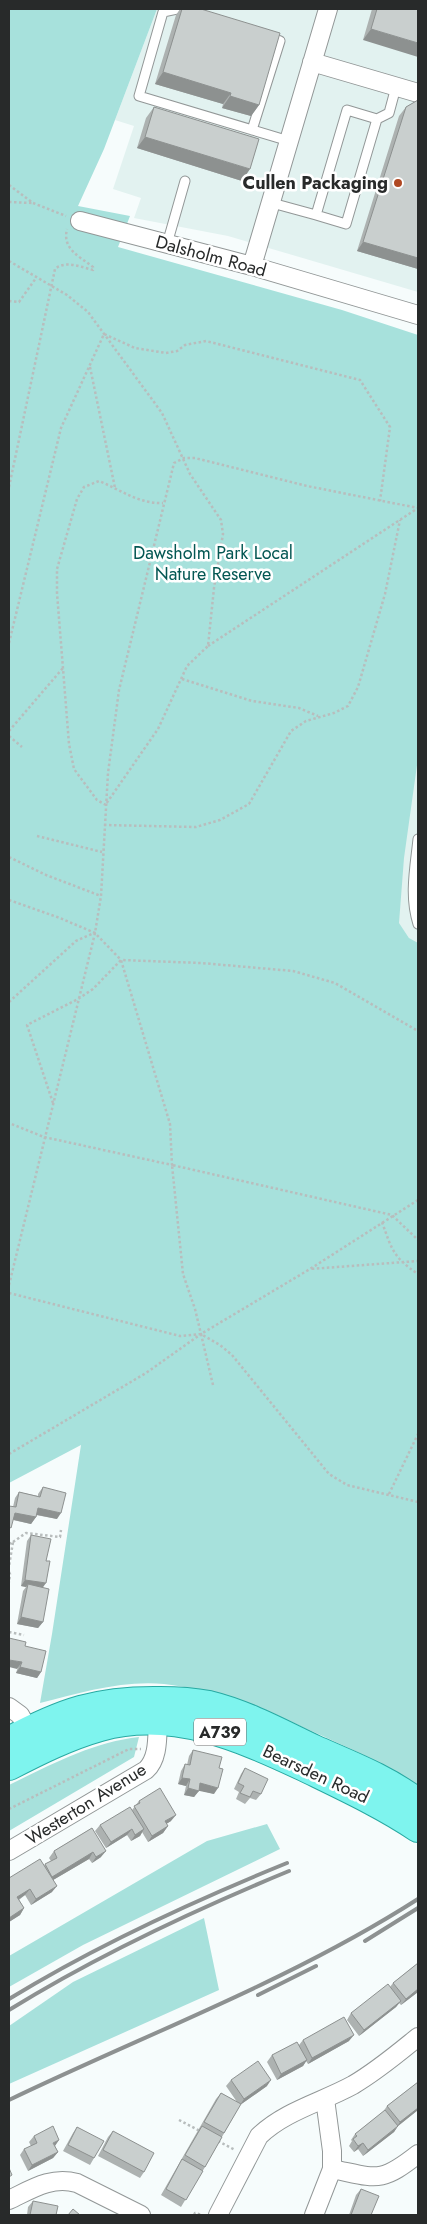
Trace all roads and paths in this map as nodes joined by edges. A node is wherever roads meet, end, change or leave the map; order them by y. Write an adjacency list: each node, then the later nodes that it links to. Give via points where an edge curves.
1 (328, 9): 4 (street)
2 (182, 10): 8 (lane, via 163,12 139,96)
3 (262, 35): 8 (lane, via 280,40)
4 (312, 62): 5 (street); 9 (street)
5 (396, 87): 6 (street); 7 (lane, via 389,113)
6 (418, 93)
7 (377, 118): 15 (lane, via 347,110); 15 (lane, via 346,224)
8 (252, 130): 9 (lane)
9 (289, 141): 14 (street)
10 (186, 181): 17 (lane)
11 (9, 184): 13 (path)
12 (9, 202): 13 (path)
13 (33, 203): 16 (path)
14 (272, 203): 15 (lane); 19 (street)
15 (316, 215)
16 (75, 219): 17 (street, Dalsholm Road); 21 (path, via 65,242 93,267 92,270 58,266)
17 (167, 244): 19 (street, Dalsholm Road)
18 (9, 261): 20 (path)
19 (252, 266): 23 (street, Dalsholm Road)
20 (36, 278): 21 (path); 22 (path, via 19,302)
21 (50, 287): 24 (path, via 67,295 88,312); 27 (path)
22 (9, 301)
23 (418, 315)
24 (104, 334): 25 (path); 26 (path, via 162,413); 29 (path, via 135,348 166,353 206,341 360,380 390,427)
25 (89, 366): 28 (path); 33 (path, via 61,428)
26 (184, 458): 29 (path); 30 (path, via 174,463); 34 (path, via 190,474 220,520 223,534)
27 (9, 487)
28 (115, 488): 30 (path, via 136,500); 35 (path, via 99,481 84,487 77,499 57,569 56,593)
29 (380, 500): 31 (path)
30 (163, 503): 41 (path, via 119,690)
31 (418, 508): 32 (path)
32 (400, 520): 34 (path); 37 (path, via 385,594 358,687 348,706)
33 (9, 644)
34 (208, 646): 36 (path, via 187,666)
35 (64, 667): 38 (path); 41 (path, via 69,744 74,769 97,800)
36 (182, 679): 37 (path, via 252,701 299,708); 41 (path, via 158,729)
37 (320, 717): 42 (path, via 291,731 250,804 220,820 196,827)
38 (9, 731)
39 (9, 736): 40 (path)
40 (22, 747)
41 (106, 805): 42 (path)
42 (104, 825): 45 (path)
43 (38, 836): 45 (path)
44 (418, 839): 49 (lane, via 412,888)
45 (102, 852): 47 (path)
46 (9, 857): 47 (path)
47 (101, 896): 50 (path)
48 (9, 900): 50 (path)
49 (418, 924)
50 (95, 933): 51 (path); 52 (path); 53 (path, via 76,941)
51 (121, 960): 52 (path, via 93,989); 54 (path, via 293,971 335,983); 58 (path, via 170,1124)
52 (78, 999): 55 (path); 55 (path, via 26,1025)
53 (9, 1002)
54 (418, 1031)
55 (53, 1103): 57 (path)
56 (9, 1123): 57 (path)
57 (44, 1137): 58 (path); 67 (path)
58 (172, 1165): 60 (path); 69 (path, via 183,1274)
59 (418, 1200): 60 (path)
60 (392, 1215): 61 (path); 62 (path)
61 (382, 1222): 64 (path, via 393,1252); 65 (path)
62 (418, 1240)
63 (418, 1261): 64 (path)
64 (401, 1262): 65 (path); 66 (path)
65 (310, 1269): 69 (path)
66 (418, 1274)
67 (9, 1285)
68 (9, 1293): 69 (path, via 180,1336)
69 (200, 1334): 70 (path); 72 (path, via 146,1373); 73 (path, via 232,1355 329,1474 348,1485)
70 (213, 1385)
71 (418, 1434): 73 (path)
72 (9, 1454)
73 (389, 1494): 74 (path)
74 (418, 1502)
75 (61, 1530): 76 (path, via 60,1538 26,1533)
76 (13, 1542): 77 (path); 78 (path)
77 (9, 1544)
78 (9, 1566)
79 (9, 1572): 80 (path)
80 (9, 1582)
81 (9, 1632): 82 (path)
82 (24, 1635)
83 (9, 1707): 85 (street, via 20,1716)
84 (158, 1720): 85 (main road, Bearsden Road / A739, via 101,1726); 86 (street, Westerton Avenue); 88 (main road, Bearsden Road / A739, via 206,1728)
85 (26, 1741): 87 (main road, Bearsden Road / A739); 88 (main road, Bearsden Road / A739, via 74,1711 99,1705 128,1700 208,1705 230,1712)
86 (154, 1756): 90 (path, via 138,1749 121,1752); 92 (street, Westerton Avenue, via 146,1770)
87 (9, 1766)
88 (363, 1783): 89 (main road, Bearsden Road / A739, via 398,1788); 91 (main road, Bearsden Road / A739, via 393,1811)
89 (418, 1803)
90 (9, 1809)
91 (418, 1828)
92 (9, 1851)
93 (418, 2037): 94 (street, via 379,2068)
94 (325, 2099): 99 (street, via 268,2128 259,2136); 100 (street)
95 (179, 2120): 96 (path)
96 (205, 2134)
97 (213, 2138): 99 (path)
98 (418, 2154): 100 (street, via 400,2169 383,2176)
99 (248, 2157): 105 (street)
100 (332, 2169): 106 (street)
101 (9, 2200): 102 (street, via 43,2183 65,2180)
102 (141, 2215)
103 (194, 2215): 104 (path)
104 (203, 2215)
105 (218, 2215)
106 (314, 2215)

